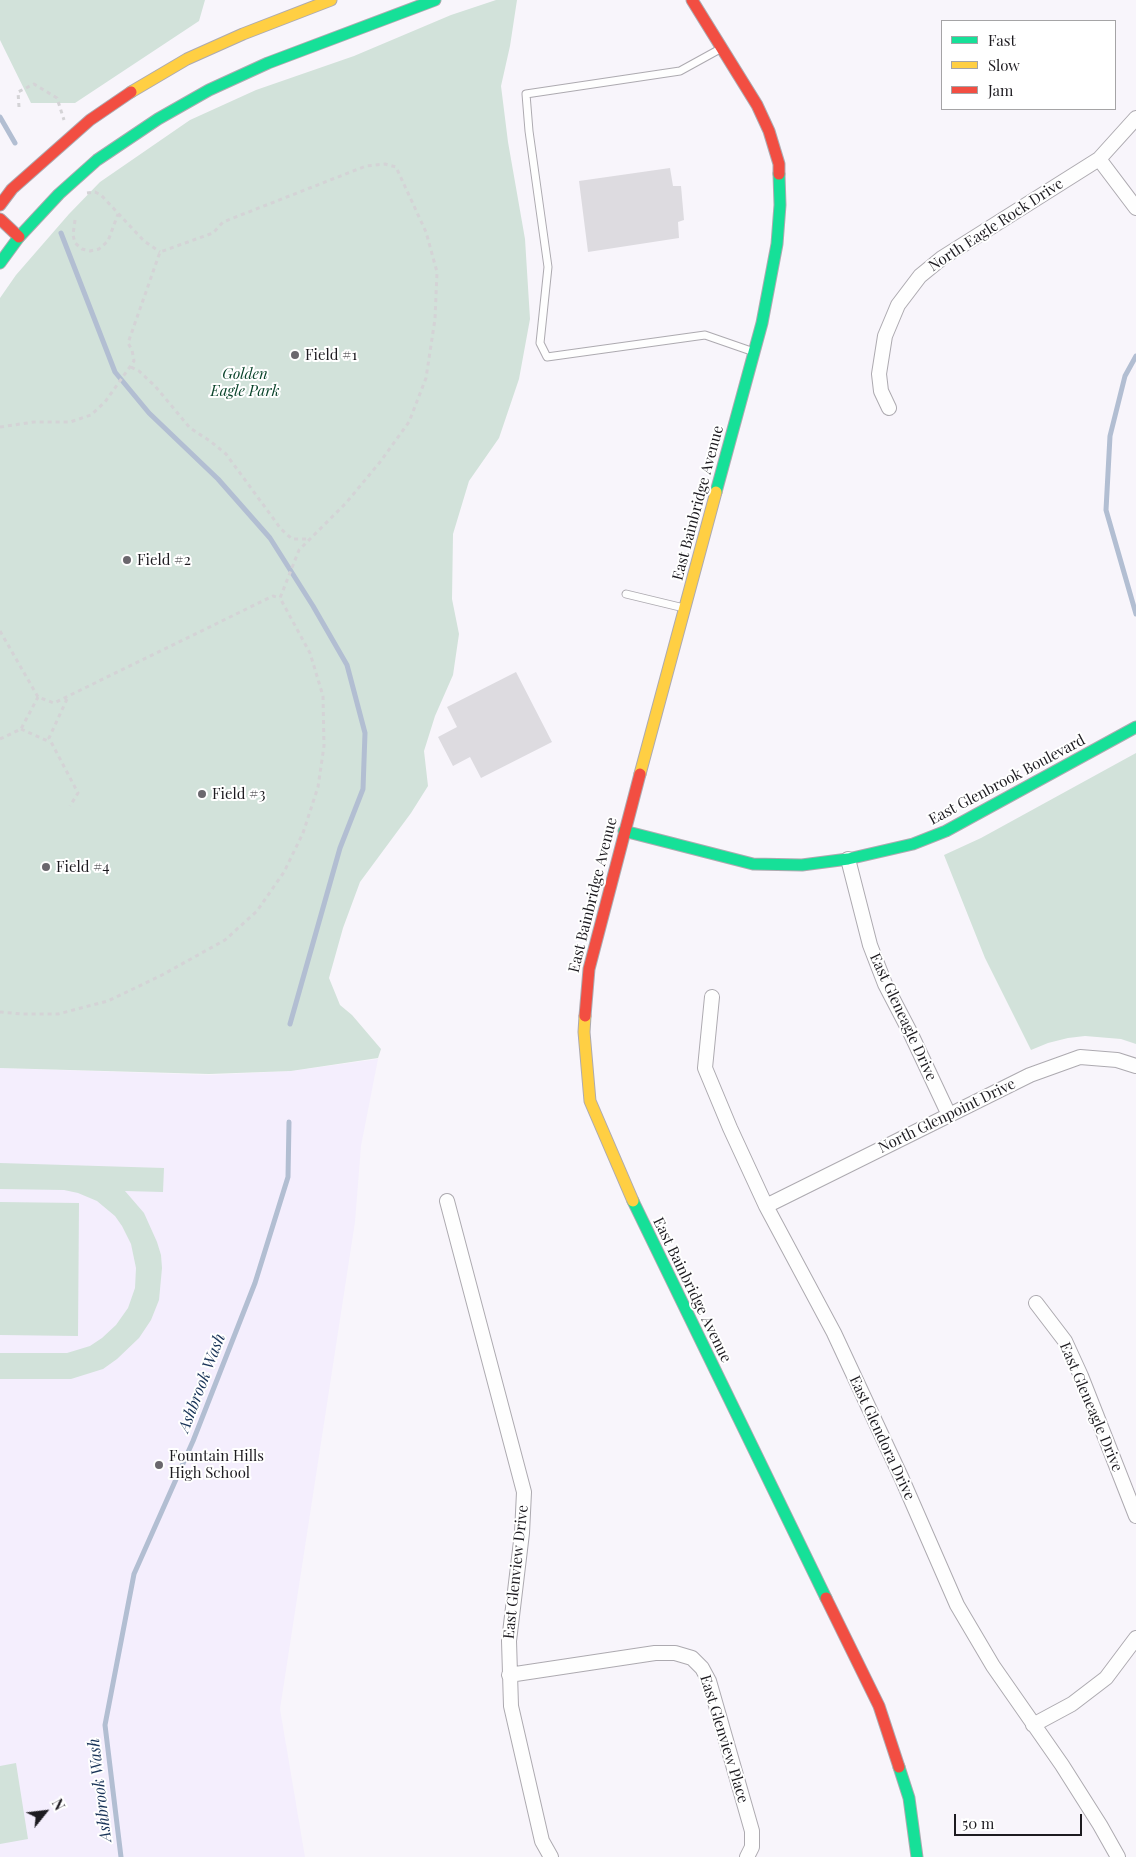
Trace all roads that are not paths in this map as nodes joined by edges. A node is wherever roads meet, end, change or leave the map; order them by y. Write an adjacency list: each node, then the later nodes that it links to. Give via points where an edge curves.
1 (331, 0): 7 (street, via 187,59 120,99 72,135 12,189)
2 (435, 0): 10 (street, via 268,63 209,90 158,119 97,160)
3 (692, 0): 4 (street, East Bainbridge Avenue)
4 (722, 48): 12 (street, East Bainbridge Avenue, via 757,105 779,164 777,244); 12 (lane, via 680,71 526,94 548,267 540,343 547,358 704,335)
5 (1136, 118): 6 (street, North Eagle Rock Drive)
6 (1099, 159): 8 (street); 13 (street, North Eagle Rock Drive, via 942,258 920,276 898,305 885,336 879,374 881,391)
7 (0, 205)
8 (1136, 208)
9 (0, 219): 10 (street)
10 (19, 237): 11 (street)
11 (2, 257)
12 (754, 352): 15 (street, East Bainbridge Avenue)
13 (889, 408)
14 (626, 594): 15 (lane)
15 (684, 609): 17 (street, East Bainbridge Avenue)
16 (1136, 727): 18 (street, East Glenbrook Boulevard, via 946,831 913,844)
17 (624, 831): 18 (street, East Glenbrook Boulevard, via 753,864 802,865); 31 (street, East Bainbridge Avenue, via 589,969 584,1032 590,1101 626,1188 879,1706 909,1798)
18 (848, 859): 21 (street, East Gleneagle Drive, via 870,945 885,984)
19 (712, 997): 23 (street, East Glendora Drive, via 705,1068)
20 (1136, 1066): 21 (street, North Glenpoint Drive, via 1117,1060 1080,1057 1030,1075)
21 (949, 1115): 23 (street, North Glenpoint Drive)
22 (447, 1202): 27 (street, East Glenview Drive, via 524,1492 509,1641)
23 (766, 1206): 28 (street, East Glendora Drive, via 834,1333 957,1605)
24 (1036, 1304): 25 (street, East Gleneagle Drive, via 1065,1341 1082,1376)
25 (1136, 1516)
26 (1136, 1638): 28 (street, via 1106,1678 1072,1704)
27 (509, 1676): 29 (street, East Glenview Drive, via 511,1706 534,1811 542,1841); 30 (street, East Glenview Place, via 655,1653 675,1652 692,1658 709,1681 752,1831 752,1847)
28 (1033, 1725): 32 (street, East Glendora Drive, via 1062,1765)
29 (551, 1857)
30 (747, 1857)
31 (917, 1857)
32 (1118, 1857)

